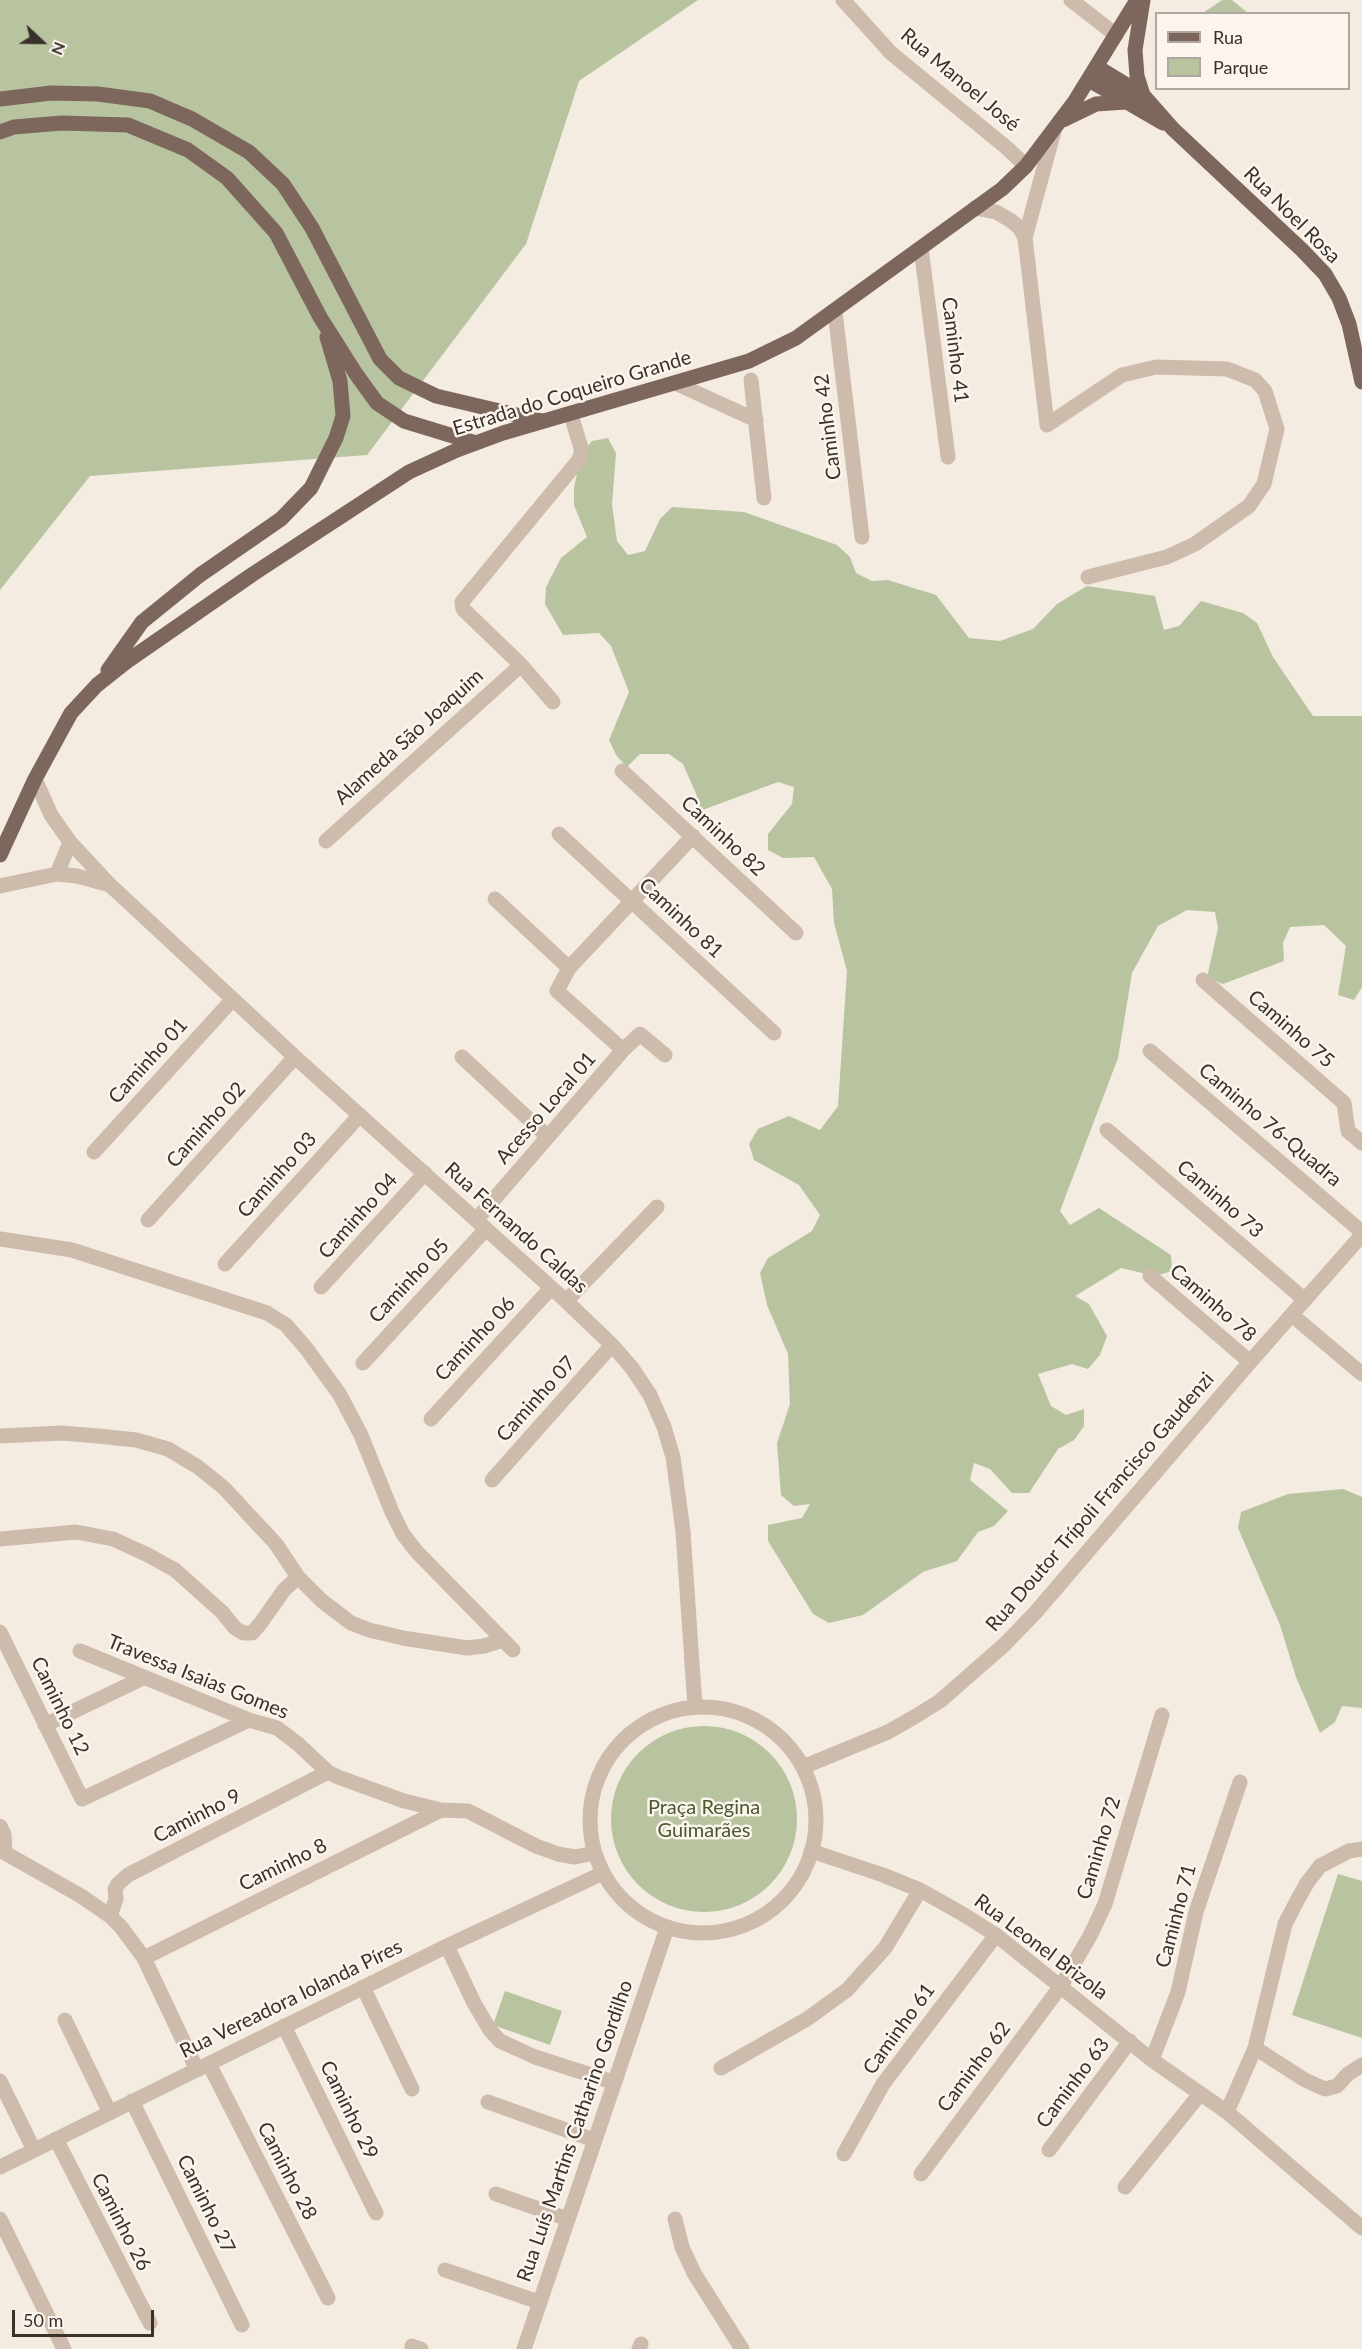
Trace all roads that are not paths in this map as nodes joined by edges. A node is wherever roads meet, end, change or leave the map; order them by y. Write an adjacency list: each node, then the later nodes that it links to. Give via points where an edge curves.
1 (843, 0): 13 (street, Rua Manoel José, via 891,53)
2 (1071, 0): 5 (street)
3 (1137, 0): 5 (main road, Estrada do Coqueiro Grande)
4 (1143, 0): 7 (main road, via 1135,50)
5 (1116, 36): 6 (main road, Estrada do Coqueiro Grande)
6 (1093, 73): 7 (main road, Rua Noel Rosa); 9 (main road, Rua Noel Rosa); 10 (main road, Estrada do Coqueiro Grande)
7 (1143, 95): 11 (main road, Rua Noel Rosa)
8 (0, 99): 24 (main road, via 51,93 150,101 192,119 249,152 282,184 312,228 380,359 399,378 436,396)
9 (1128, 102): 10 (main road, via 1096,104); 11 (main road, Rua Noel Rosa)
10 (1057, 126): 13 (main road, Estrada do Coqueiro Grande); 15 (street)
11 (1173, 129): 20 (main road, Rua Noel Rosa, via 1325,274 1349,324)
12 (0, 132): 18 (main road, via 62,123 128,125 188,150 227,178 276,232)
13 (1026, 166): 14 (main road, Estrada do Coqueiro Grande)
14 (975, 208): 15 (street, via 1011,220); 16 (main road, Estrada do Coqueiro Grande)
15 (1025, 237): 29 (street, via 1047,425 1122,375 1156,367 1227,369 1255,380 1265,392 1277,429 1264,484 1249,506 1196,544 1167,557)
16 (921, 248): 17 (main road, Estrada do Coqueiro Grande); 26 (street, Caminho 41)
17 (835, 312): 21 (main road, Estrada do Coqueiro Grande, via 764,354); 28 (street, Caminho 42)
18 (320, 317): 25 (main road, via 377,403 404,421); 31 (main road, via 340,381 343,416 311,488 281,519 200,575 142,622)
19 (751, 380): 23 (street)
20 (1362, 382)
21 (675, 383): 22 (main road, Estrada do Coqueiro Grande); 23 (street)
22 (571, 415): 24 (main road, Estrada do Coqueiro Grande); 30 (street, via 581,448 578,461 462,602 463,609)
23 (756, 420): 27 (street)
24 (544, 422): 25 (main road, Estrada do Coqueiro Grande)
25 (476, 443): 31 (main road, Estrada do Coqueiro Grande, via 409,472 363,500)
26 (948, 457)
27 (764, 498)
28 (862, 537)
29 (1088, 577)
30 (520, 665): 32 (street); 37 (street, Alameda São Joaquim)
31 (97, 685): 34 (main road, Estrada do Coqueiro Grande, via 71,713)
32 (553, 702)
33 (622, 771): 36 (street, Caminho 82)
34 (36, 779): 38 (street, Rua Fernando Caldas, via 51,815); 39 (main road, Estrada do Coqueiro Grande)
35 (559, 834): 44 (street, Caminho 81)
36 (693, 836): 44 (street); 45 (street, Caminho 82)
37 (326, 841)
38 (70, 842): 40 (street); 41 (street, Rua Fernando Caldas)
39 (0, 855)
40 (57, 874): 41 (street, Rua Fernando Caldas); 42 (street, Rua Fernando Caldas)
41 (110, 885): 48 (street, Rua Fernando Caldas)
42 (0, 886)
43 (495, 899): 46 (street)
44 (631, 901): 46 (street); 49 (street, Caminho 81)
45 (796, 933)
46 (569, 968): 50 (street, via 557,992)
47 (1203, 980): 58 (street, Caminho 75, via 1344,1103 1348,1131)
48 (233, 999): 53 (street, Rua Fernando Caldas); 59 (street, Caminho 01)
49 (774, 1033)
50 (623, 1050): 52 (street, via 640,1034); 57 (street, Acesso Local 01)
51 (1150, 1051): 64 (street, Caminho 76-Quadra)
52 (664, 1055)
53 (295, 1057): 55 (street, Rua Fernando Caldas); 62 (street, Caminho 02)
54 (462, 1057): 57 (street)
55 (360, 1115): 60 (street, Rua Fernando Caldas); 66 (street, Caminho 03)
56 (1107, 1130): 70 (street, Caminho 73)
57 (548, 1137): 63 (street, Acesso Local 01)
58 (1362, 1143)
59 (94, 1152)
60 (425, 1173): 63 (street, Rua Fernando Caldas); 68 (street, Caminho 04)
61 (657, 1207): 71 (street)
62 (148, 1220)
63 (481, 1224): 69 (street, Rua Fernando Caldas); 74 (street, Caminho 05)
64 (1362, 1233): 70 (street, Rua Doutor Trípoli Francisco Gaudenzi)
65 (0, 1239): 81 (street, via 72,1250 267,1313 286,1324 340,1395 403,1534 508,1645 467,1648 369,1630 351,1623)
66 (225, 1264)
67 (1150, 1276): 75 (street, Caminho 78)
68 (321, 1287)
69 (551, 1288): 71 (street, Rua Fernando Caldas); 77 (street, Caminho 06)
70 (1305, 1300): 72 (street, Rua Doutor Trípoli Francisco Gaudenzi)
71 (566, 1301): 73 (street, Rua Fernando Caldas)
72 (1292, 1315): 75 (street, Rua Doutor Trípoli Francisco Gaudenzi); 76 (street)
73 (612, 1346): 79 (street, Caminho 07); 85 (street, Rua Fernando Caldas, via 650,1395 673,1457 682,1522)
74 (363, 1362)
75 (1250, 1362): 89 (street, Rua Doutor Trípoli Francisco Gaudenzi, via 1004,1646 940,1701 916,1716 888,1732)
76 (1362, 1374)
77 (430, 1419)
78 (0, 1436): 81 (street, via 62,1433 136,1440 168,1449 224,1488 276,1544)
79 (492, 1480)
80 (0, 1539): 81 (street, via 76,1532 113,1539 175,1570 243,1633 252,1633)
81 (298, 1577)
82 (0, 1632): 88 (street, Caminho 12)
83 (80, 1651): 84 (street, Travessa Isaias Gomes)
84 (143, 1678): 87 (street, Travessa Isaias Gomes); 88 (street)
85 (695, 1707): 89 (street, via 715,1707 755,1719 790,1748); 97 (street, via 667,1713 641,1725 619,1744 592,1795)
86 (1162, 1715): 105 (street, Caminho 72, via 1105,1904)
87 (249, 1720): 88 (street, Caminho 12, via 82,1799); 90 (street, Travessa Isaias Gomes, via 263,1722 286,1734)
88 (45, 1725)
89 (802, 1767): 96 (street, via 815,1808)
90 (328, 1772): 92 (street, Travessa Isaias Gomes, via 404,1801); 100 (street, Caminho 9, via 128,1875 115,1889)
91 (1240, 1782): 111 (street, Caminho 71, via 1196,1912 1178,1992)
92 (441, 1810): 97 (street, Travessa Isaias Gomes, via 468,1811 558,1854 575,1857); 104 (street, Caminho 8)
93 (0, 1826): 95 (street, via 4,1834)
94 (1362, 1849): 110 (street, via 1349,1851 1320,1866 1298,1899 1285,1924)
95 (3, 1851): 100 (street, Caminho 28)
96 (811, 1851): 99 (street, Rua Leonel Brizola); 101 (street, via 800,1877 760,1917 718,1932)
97 (594, 1853): 98 (street)
98 (603, 1873): 101 (street, via 630,1907); 103 (street, Rua Vereadora Iolanda Píres)
99 (920, 1890): 102 (street, Rua Leonel Brizola); 114 (street, via 885,1948 847,1990 807,2019)
100 (110, 1916): 104 (street, Caminho 28)
101 (667, 1928): 116 (street, Rua Luís Martins Catharino Gordilho)
102 (996, 1935): 105 (street, Rua Leonel Brizola); 127 (street, Caminho 61, via 888,2076)
103 (447, 1946): 106 (street, Rua Vereadora Iolanda Píres); 116 (street, via 474,2003 500,2041)
104 (144, 1958): 113 (street, Caminho 28)
105 (1061, 1986): 109 (street, Rua Leonel Brizola); 129 (street, Caminho 62)
106 (363, 1987): 108 (street, Rua Vereadora Iolanda Píres); 117 (street)
107 (65, 2020): 122 (street)
108 (284, 2026): 113 (street, Rua Vereadora Iolanda Píres); 132 (street, Caminho 29)
109 (1130, 2041): 111 (street, Rua Leonel Brizola); 126 (street, Caminho 63)
110 (1255, 2048): 112 (street, via 1325,2089 1337,2086); 121 (street)
111 (1152, 2060): 118 (street, Rua Leonel Brizola)
112 (1362, 2065)
113 (203, 2067): 119 (street, Rua Vereadora Iolanda Píres); 138 (street, Caminho 28)
114 (721, 2068)
115 (0, 2081): 125 (street)
116 (613, 2082): 124 (street, Rua Luís Martins Catharino Gordilho)
117 (412, 2089)
118 (1200, 2094): 121 (street, Rua Leonel Brizola); 130 (street)
119 (132, 2102): 122 (street, Rua Vereadora Iolanda Píres); 141 (street, Caminho 27)
120 (488, 2102): 124 (street)
121 (1227, 2112): 136 (street, Rua Leonel Brizola)
122 (110, 2113): 123 (street, Rua Vereadora Iolanda Píres)
123 (56, 2139): 125 (street, Rua Vereadora Iolanda Píres); 140 (street, Caminho 26)
124 (594, 2140): 134 (street, Rua Luís Martins Catharino Gordilho)
125 (34, 2150): 128 (street, Rua Vereadora Iolanda Píres)
126 (1049, 2150)
127 (844, 2154)
128 (0, 2167)
129 (921, 2174)
130 (1125, 2187)
131 (496, 2194): 134 (street)
132 (376, 2213)
133 (0, 2219): 142 (street)
134 (568, 2219): 139 (street, Rua Luís Martins Catharino Gordilho)
135 (675, 2219): 144 (street, via 694,2273)
136 (1362, 2228)
137 (445, 2270): 139 (street)
138 (328, 2298)
139 (539, 2302): 143 (street, Rua Luís Martins Catharino Gordilho)
140 (150, 2323)
141 (242, 2325)
142 (64, 2349)
143 (524, 2349)
144 (742, 2349)

